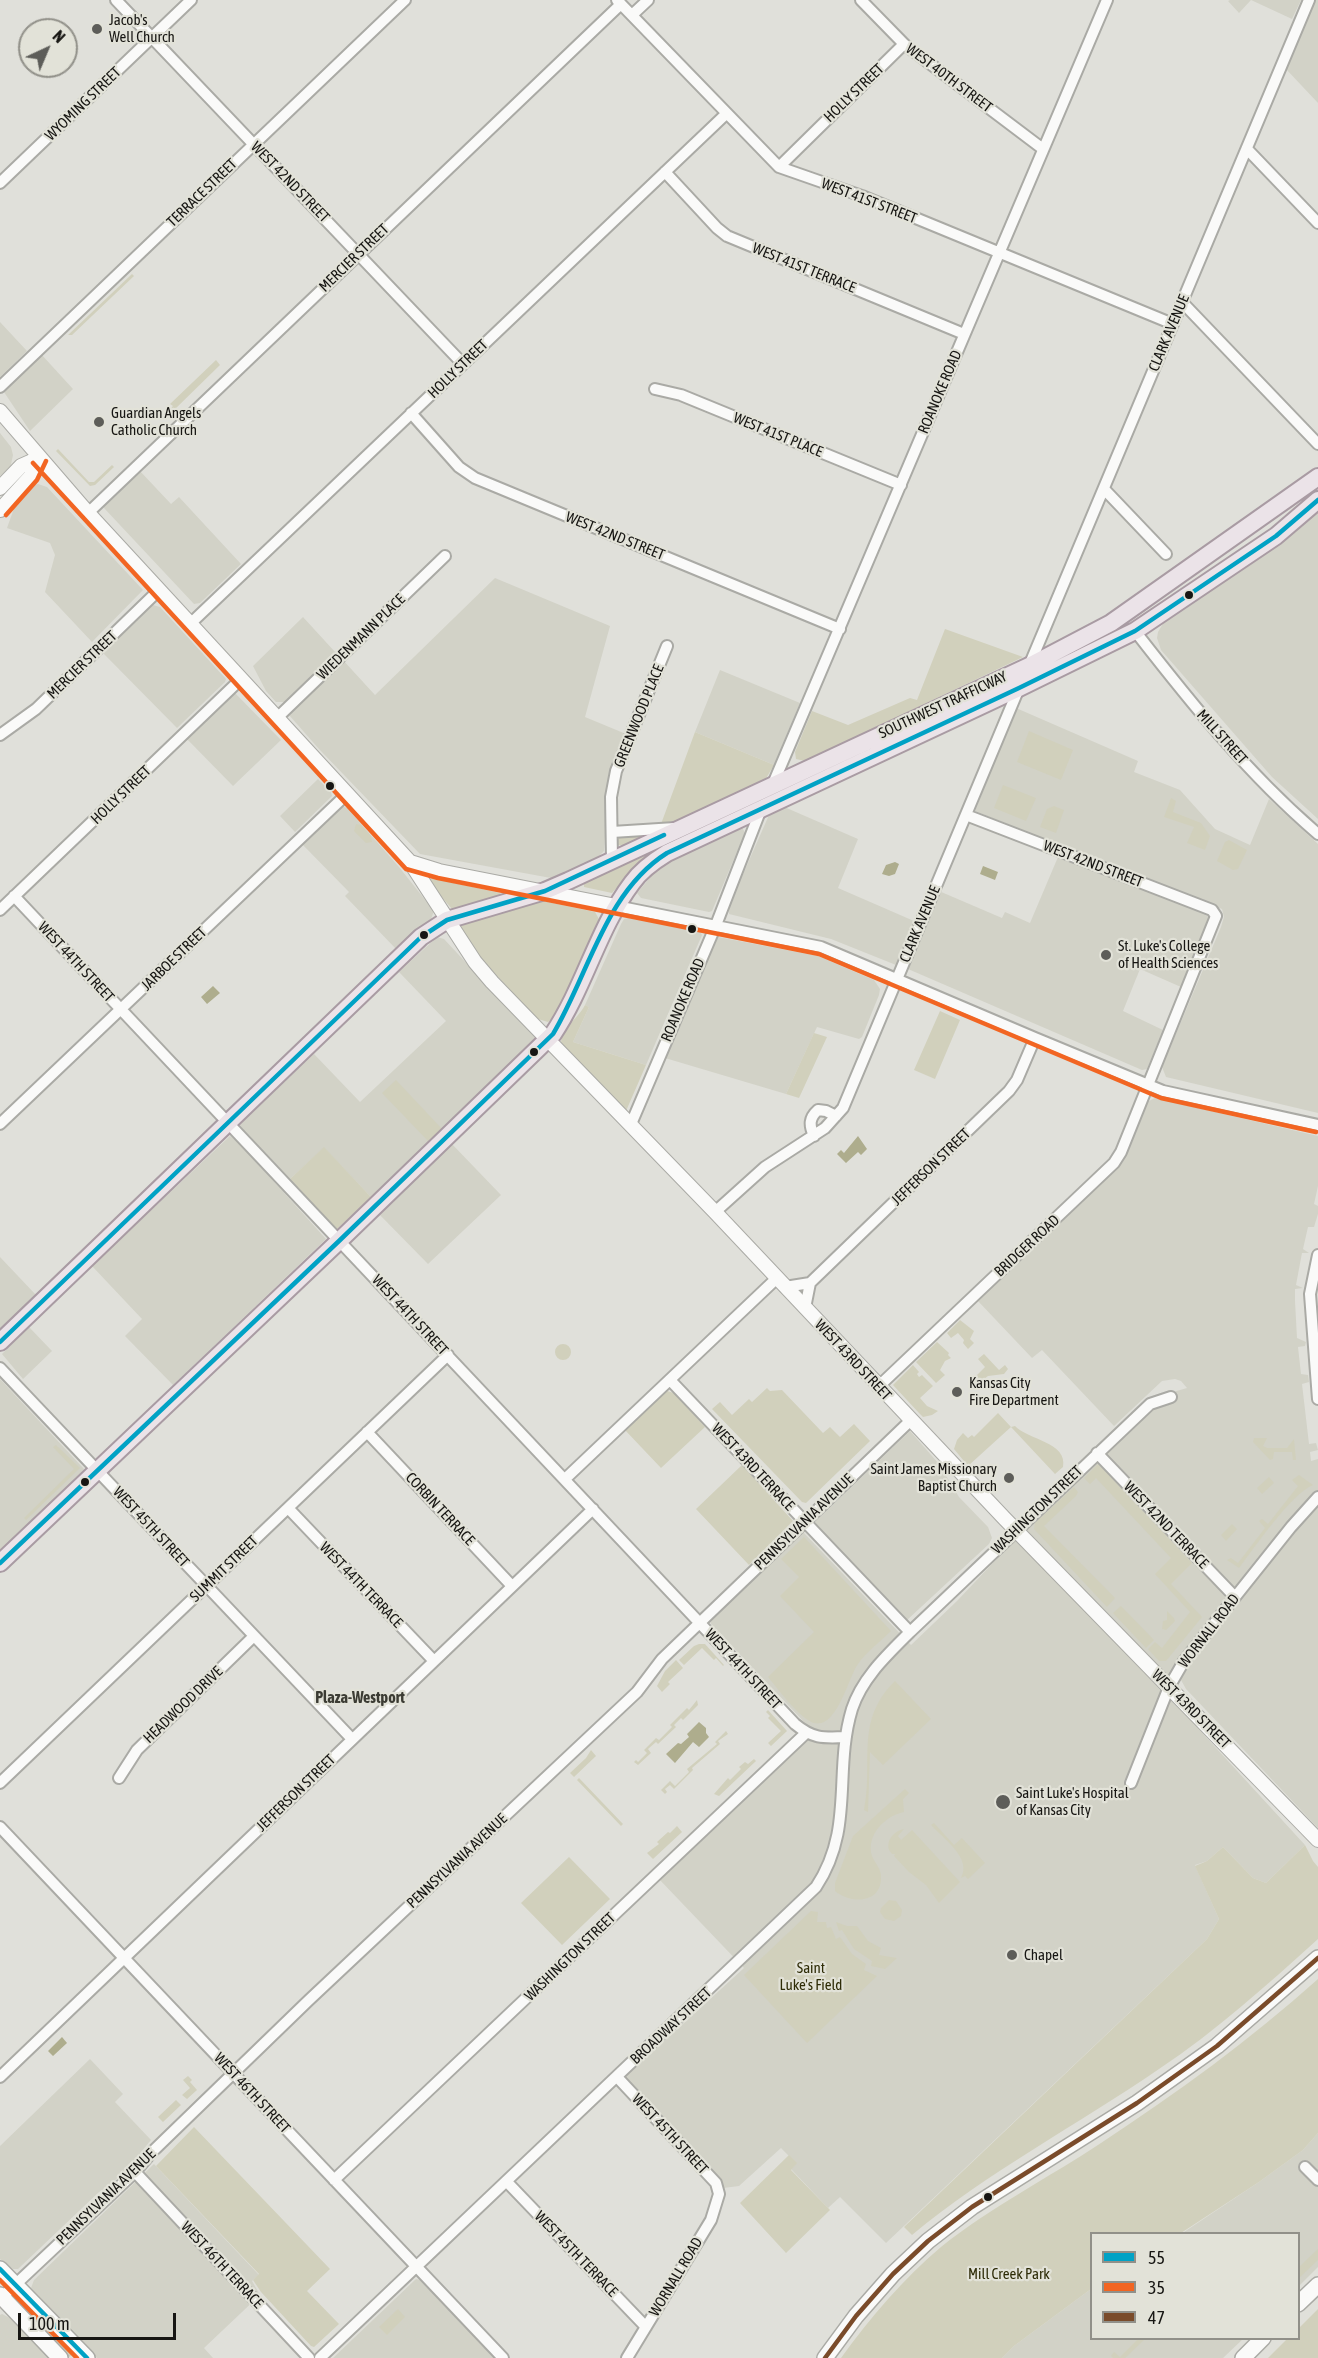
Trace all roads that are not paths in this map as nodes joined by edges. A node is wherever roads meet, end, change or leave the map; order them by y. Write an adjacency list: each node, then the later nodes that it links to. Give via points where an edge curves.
1 (116, 0): 10 (street, WEST 42ND STREET)
2 (191, 0): 10 (street, WYOMING STREET)
3 (405, 0): 13 (street, TERRACE STREET)
4 (648, 0): 9 (street)
5 (861, 0): 11 (street, WEST 40TH STREET)
6 (1107, 0): 15 (street, ROANOKE ROAD)
7 (1309, 0): 14 (street, CLARK AVENUE)
8 (619, 2): 9 (street, WEST 41ST STREET); 21 (street, MERCIER STREET)
9 (632, 15): 12 (street, WEST 41ST STREET)
10 (152, 38): 13 (street, WEST 42ND STREET); 18 (street, WYOMING STREET)
11 (904, 44): 15 (street, WEST 40TH STREET); 16 (street, HOLLY STREET)
12 (726, 114): 16 (street, WEST 41ST STREET); 17 (street, HOLLY STREET)
13 (253, 143): 21 (street, WEST 42ND STREET); 26 (street, TERRACE STREET)
14 (1247, 148): 19 (street); 22 (street, CLARK AVENUE)
15 (1043, 149): 20 (street, ROANOKE ROAD)
16 (779, 167): 20 (street, WEST 41ST STREET, via 862,196)
17 (665, 172): 24 (street, WEST 41ST TERRACE, via 727,236); 25 (street, HOLLY STREET)
18 (0, 183)
19 (1318, 223)
20 (999, 253): 23 (street, WEST 41ST STREET); 24 (street, ROANOKE ROAD)
21 (359, 254): 25 (street, WEST 42ND STREET); 38 (street, MERCIER STREET)
22 (1182, 302): 23 (street, CLARK AVENUE); 30 (street)
23 (1173, 324): 35 (street, CLARK AVENUE)
24 (964, 334): 33 (street, ROANOKE ROAD)
25 (463, 364): 29 (street, HOLLY STREET)
26 (0, 387)
27 (655, 389): 33 (street, WEST 41ST PLACE, via 681,395)
28 (0, 411): 31 (street, WEST 43RD STREET)
29 (411, 413): 44 (street, HOLLY STREET); 45 (street, WEST 42ND STREET, via 475,478)
30 (1318, 444)
31 (39, 458): 34 (street, via 21,466); 37 (street, via 31,476); 38 (street, WEST 43RD STREET)
32 (1318, 477): 42 (main road, SOUTHWEST TRAFFICWAY)
33 (901, 485): 45 (street, ROANOKE ROAD)
34 (0, 488)
35 (1104, 489): 39 (street); 48 (street, CLARK AVENUE)
36 (1318, 500): 46 (main road, SOUTHWEST TRAFFICWAY, via 1276,536)
37 (0, 510)
38 (88, 513): 41 (street, WEST 43RD STREET)
39 (1166, 554)
40 (445, 556): 51 (street, WIEDENMANN PLACE)
41 (159, 590): 44 (street, WEST 43RD STREET); 52 (street, MERCIER STREET, via 36,709)
42 (1155, 594): 43 (main road, SOUTHWEST TRAFFICWAY); 46 (main road)
43 (1112, 623): 46 (main road); 48 (main road, SOUTHWEST TRAFFICWAY)
44 (190, 624): 49 (street, WEST 43RD STREET)
45 (840, 628): 53 (street, ROANOKE ROAD)
46 (1135, 631): 50 (main road, SOUTHWEST TRAFFICWAY); 59 (street, MILL STREET, via 1203,717 1267,787)
47 (667, 646): 58 (street, GREENWOOD PLACE, via 616,771 611,797)
48 (1029, 666): 53 (main road, SOUTHWEST TRAFFICWAY)
49 (241, 679): 51 (street, WEST 43RD STREET); 63 (street, HOLLY STREET)
50 (1019, 688): 55 (main road, SOUTHWEST TRAFFICWAY); 56 (street, CLARK AVENUE)
51 (277, 718): 54 (street, WEST 43RD STREET)
52 (0, 735)
53 (773, 784): 57 (main road, SOUTHWEST TRAFFICWAY)
54 (347, 794): 61 (street, WEST 43RD STREET); 70 (street, JARBOE STREET)
55 (761, 809): 64 (main road, SOUTHWEST TRAFFICWAY, via 667,853 643,871); 68 (street, ROANOKE ROAD)
56 (966, 815): 66 (street, WEST 42ND STREET, via 1212,910); 69 (street, CLARK AVENUE)
57 (681, 827): 58 (street); 60 (main road, SOUTHWEST TRAFFICWAY)
58 (612, 832): 60 (street, GREENWOOD PLACE)
59 (1318, 834)
60 (612, 860): 62 (main road, SOUTHWEST TRAFFICWAY)
61 (410, 862): 62 (street, via 438,872); 67 (street, WEST 43RD STREET)
62 (544, 891): 64 (street); 67 (main road, SOUTHWEST TRAFFICWAY)
63 (14, 896): 65 (street, HOLLY STREET); 70 (street, WEST 44TH STREET)
64 (616, 906): 68 (street); 72 (main road, SOUTHWEST TRAFFICWAY, via 567,1014)
65 (0, 910)
66 (1216, 916): 73 (street, BRIDGER ROAD)
67 (447, 920): 72 (street, WEST 43RD STREET, via 475,962); 75 (main road, SOUTHWEST TRAFFICWAY, via 421,938)
68 (716, 926): 69 (street, via 821,947); 77 (street, ROANOKE ROAD)
69 (896, 980): 71 (street); 74 (street, CLARK AVENUE, via 843,1108)
70 (121, 1010): 75 (street, WEST 44TH STREET); 76 (street, JARBOE STREET)
71 (1035, 1038): 73 (street); 84 (street, JEFFERSON STREET, via 1009,1091)
72 (548, 1039): 77 (street, WEST 43RD STREET); 81 (main road, SOUTHWEST TRAFFICWAY)
73 (1148, 1085): 78 (street); 90 (street, BRIDGER ROAD, via 1114,1163)
74 (836, 1116): 79 (street, CLARK AVENUE); 79 (street, via 818,1110 811,1116)
75 (229, 1123): 81 (street, WEST 44TH STREET); 86 (main road, SOUTHWEST TRAFFICWAY)
76 (0, 1124)
77 (631, 1124): 80 (street, WEST 43RD STREET)
78 (1318, 1125)
79 (814, 1136): 80 (street, CLARK AVENUE, via 765,1167)
80 (715, 1212): 83 (street, WEST 43RD STREET)
81 (339, 1240): 87 (street, WEST 44TH STREET); 96 (main road, SOUTHWEST TRAFFICWAY)
82 (1318, 1255): 92 (street, via 1310,1294)
83 (781, 1283): 84 (street); 85 (street, WEST 43RD STREET); 89 (street)
84 (810, 1283): 85 (street)
85 (805, 1308): 90 (street, WEST 43RD STREET)
86 (0, 1342)
87 (448, 1356): 94 (street, SUMMIT STREET); 97 (street, WEST 44TH STREET)
88 (0, 1368): 96 (street, WEST 45TH STREET)
89 (670, 1380): 97 (street); 101 (street, WEST 43RD TERRACE)
90 (878, 1387): 93 (street, WEST 43RD STREET)
91 (1171, 1397): 95 (street, WASHINGTON STREET, via 1150,1404)
92 (1318, 1399)
93 (910, 1421): 101 (street, PENNSYLVANIA AVENUE); 102 (street, WEST 43RD STREET)
94 (367, 1432): 99 (street, SUMMIT STREET); 105 (street, CORBIN TERRACE)
95 (1097, 1453): 102 (street, WASHINGTON STREET); 106 (street, WEST 42ND TERRACE)
96 (98, 1471): 103 (main road, SOUTHWEST TRAFFICWAY); 104 (street, WEST 45TH STREET)
97 (565, 1479): 100 (street, WEST 44TH STREET)
98 (1318, 1497): 106 (street, WORNALL ROAD)
99 (288, 1508): 104 (street, SUMMIT STREET); 110 (street, WEST 44TH TERRACE)
100 (593, 1509): 105 (street, JEFFERSON STREET); 107 (street, WEST 44TH STREET)
101 (805, 1521): 107 (street, PENNSYLVANIA AVENUE); 108 (street, WEST 43RD TERRACE)
102 (1016, 1530): 108 (street, WASHINGTON STREET); 111 (street, WEST 43RD STREET)
103 (0, 1563)
104 (207, 1586): 109 (street, WEST 45TH STREET); 116 (street, SUMMIT STREET)
105 (512, 1586): 110 (street, JEFFERSON STREET)
106 (1235, 1597): 111 (street, WORNALL ROAD)
107 (700, 1622): 112 (street, WEST 44TH STREET); 122 (street, PENNSYLVANIA AVENUE, via 662,1659 637,1692)
108 (910, 1632): 113 (street, BROADWAY STREET, via 864,1684 852,1708)
109 (254, 1636): 114 (street, WEST 45TH STREET); 115 (street, HEADWOOD DRIVE, via 137,1749)
110 (434, 1661): 114 (street, JEFFERSON STREET)
111 (1168, 1687): 117 (street, WORNALL ROAD); 119 (street, WEST 43RD STREET)
112 (806, 1733): 113 (street, via 821,1738); 127 (street, WASHINGTON STREET)
113 (846, 1737): 124 (street, BROADWAY STREET, via 840,1829 820,1880 800,1904)
114 (352, 1739): 120 (street, JEFFERSON STREET)
115 (119, 1778)
116 (0, 1783)
117 (1131, 1783)
118 (0, 1827): 120 (street, WEST 46TH STREET)
119 (1318, 1840)
120 (124, 1958): 122 (street, WEST 46TH STREET); 123 (street, JEFFERSON STREET)
121 (1318, 1958): 145 (main road, via 1217,2046 1137,2103 972,2207 928,2241 855,2316)
122 (233, 2073): 126 (street, PENNSYLVANIA AVENUE); 127 (street, WEST 46TH STREET)
123 (0, 2077)
124 (617, 2077): 129 (street, BROADWAY STREET); 130 (street, WEST 45TH STREET, via 716,2183)
125 (1305, 2167): 128 (street)
126 (135, 2172): 133 (street, PENNSYLVANIA AVENUE); 141 (street, WEST 46TH TERRACE)
127 (334, 2180): 131 (street, WEST 46TH STREET)
128 (1318, 2180)
129 (507, 2181): 131 (street, BROADWAY STREET); 137 (street, WEST 45TH TERRACE)
130 (719, 2194): 137 (street, WORNALL ROAD, via 711,2220)
131 (417, 2267): 142 (street, BROADWAY STREET); 143 (street, WEST 46TH STREET)
132 (0, 2268): 133 (main road)
133 (16, 2284): 135 (street, PENNSYLVANIA AVENUE); 140 (main road)
134 (1318, 2285): 136 (main road)
135 (1, 2297): 139 (main road)
136 (1300, 2303)
137 (645, 2327): 144 (street, WORNALL ROAD)
138 (1261, 2340): 146 (main road)
139 (60, 2358)
140 (87, 2358)
141 (309, 2358)
142 (320, 2358)
143 (503, 2358)
144 (627, 2358)
145 (825, 2358)
146 (1243, 2358)

